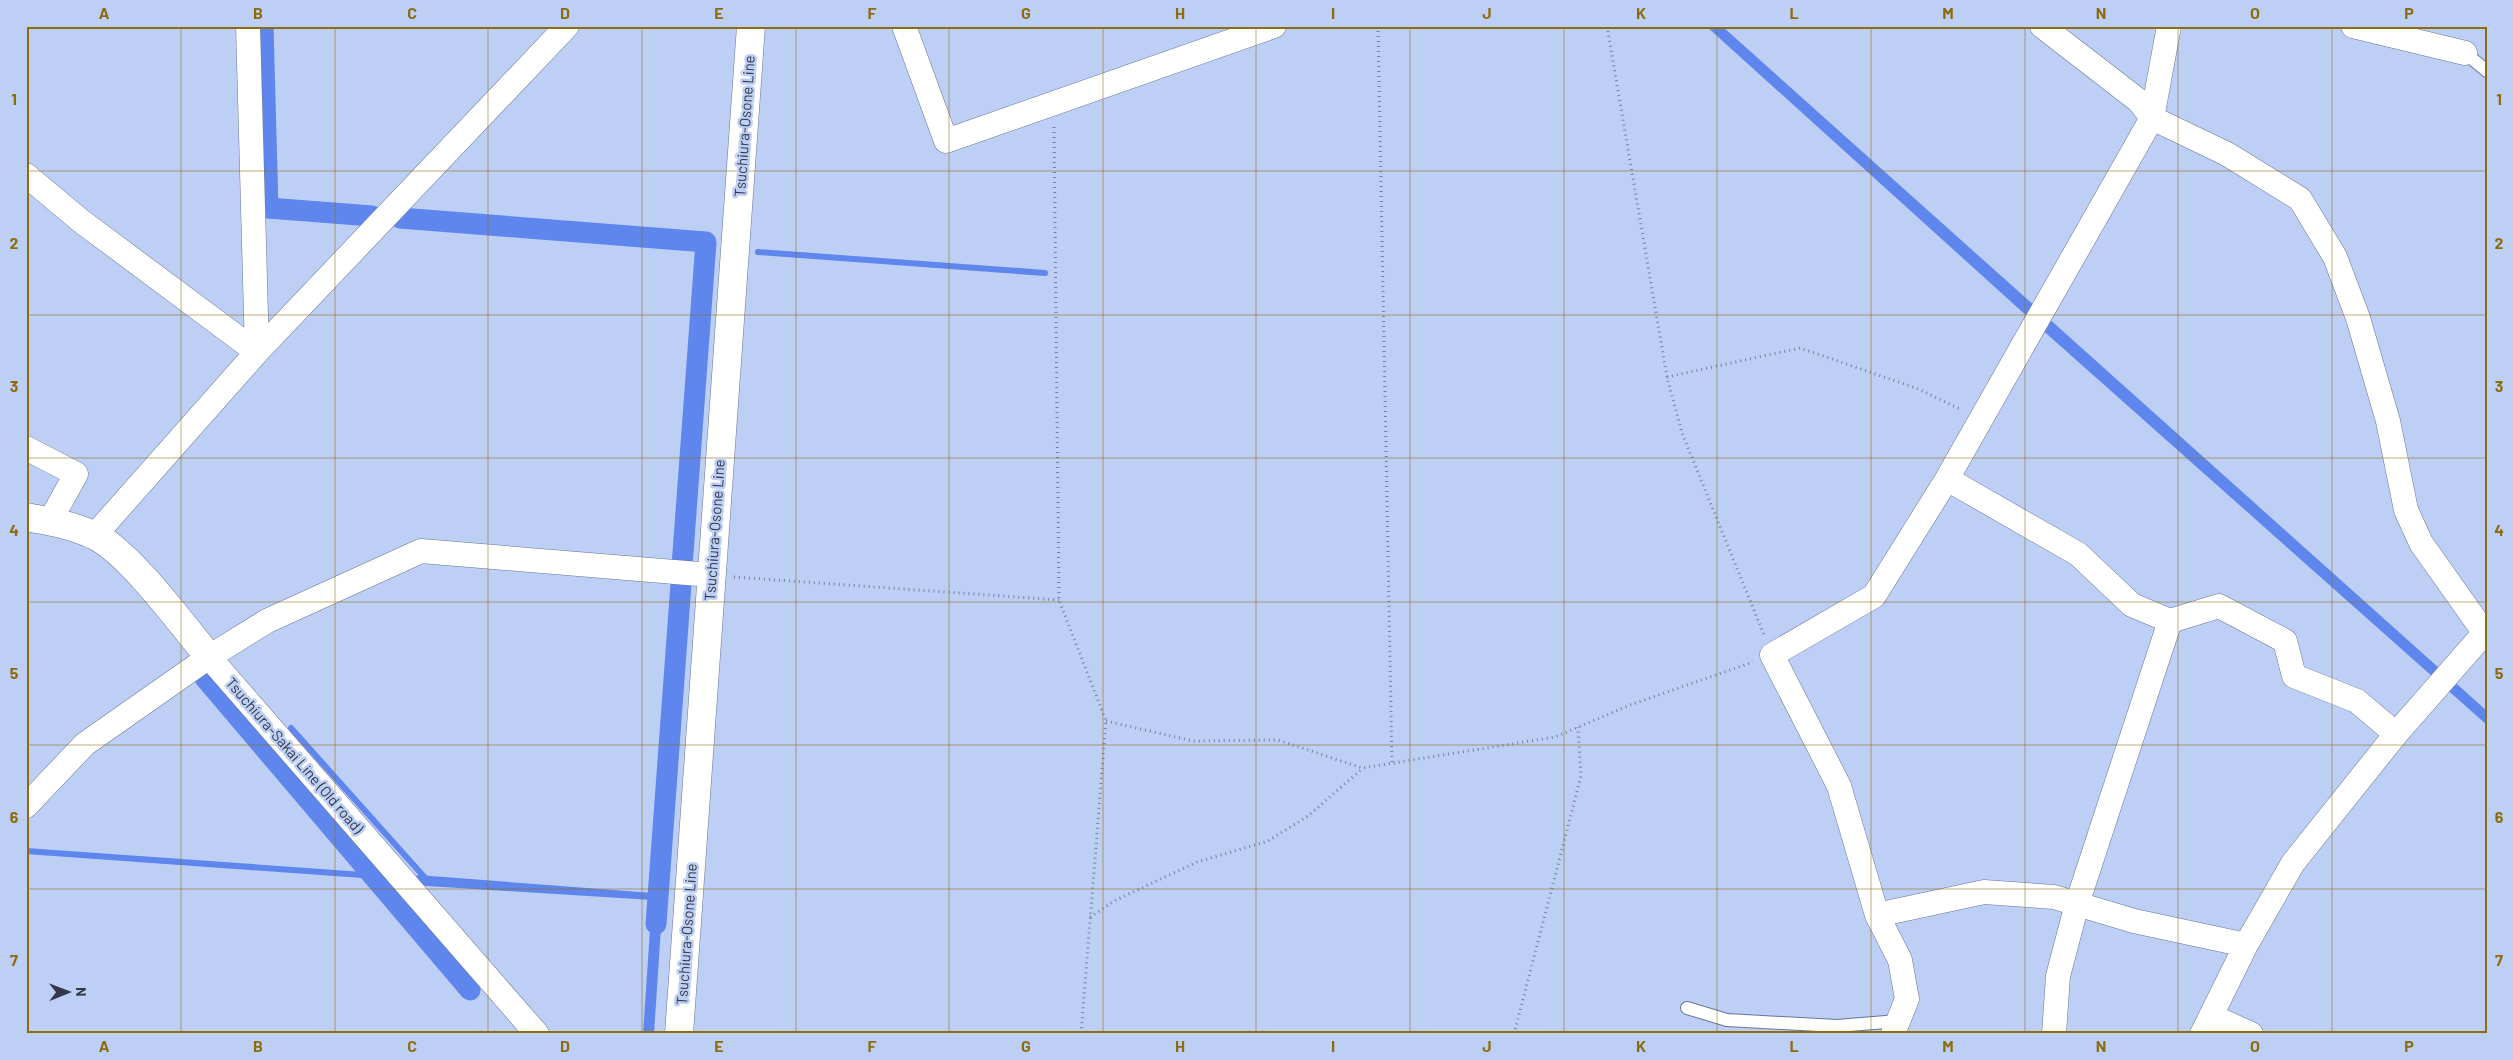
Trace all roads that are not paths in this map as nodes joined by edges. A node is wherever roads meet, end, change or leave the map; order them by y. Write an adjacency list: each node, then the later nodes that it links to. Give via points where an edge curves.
1 (248, 26): 13 (street)
2 (567, 26): 13 (street)
3 (751, 26): 18 (main road, Tsuchiura-Osone Line)
4 (904, 26): 5 (street, via 946,141)
5 (1274, 26)
6 (2042, 26): 11 (street, via 2139,101)
7 (2169, 26): 11 (street)
8 (2353, 26): 9 (street)
9 (2465, 53): 10 (lane)
10 (2487, 71)
11 (2152, 118): 15 (street); 20 (street, via 2227,154 2300,199 2335,257 2358,318 2388,421 2406,510 2421,543)
12 (26, 175): 13 (street, via 81,221)
13 (257, 352): 17 (street)
14 (26, 448): 16 (street, via 76,474)
15 (1947, 479): 19 (street, via 2078,554 2132,605); 25 (street, via 1874,596 1772,655 1839,786)
16 (38, 519): 17 (main road, Tsuchiura-Sakai Line (Old road))
17 (95, 535): 21 (main road, Tsuchiura-Sakai Line (Old road), via 130,564)
18 (711, 576): 21 (street, via 421,551 268,621); 32 (main road, Tsuchiura-Osone Line)
19 (2170, 621): 22 (street, via 2219,606 2285,641 2294,676 2358,701); 24 (street)
20 (2485, 631): 22 (street)
21 (210, 657): 23 (street, via 85,744); 31 (street, Tsuchiura-Sakai Line (Old road))
22 (2396, 734): 26 (street, via 2294,863)
23 (26, 806)
24 (2077, 904): 25 (street, via 2054,897 1984,892); 26 (street, via 2134,921); 33 (street, via 2058,976)
25 (1877, 915): 29 (street, via 1900,960 1907,999)
26 (2246, 945): 28 (street)
27 (1687, 1008): 30 (lane, via 1727,1020)
28 (2206, 1025): 34 (street)
29 (1895, 1028): 30 (lane)
30 (1836, 1030)
31 (537, 1034)
32 (679, 1034)
33 (2054, 1034)
34 (2251, 1034)

